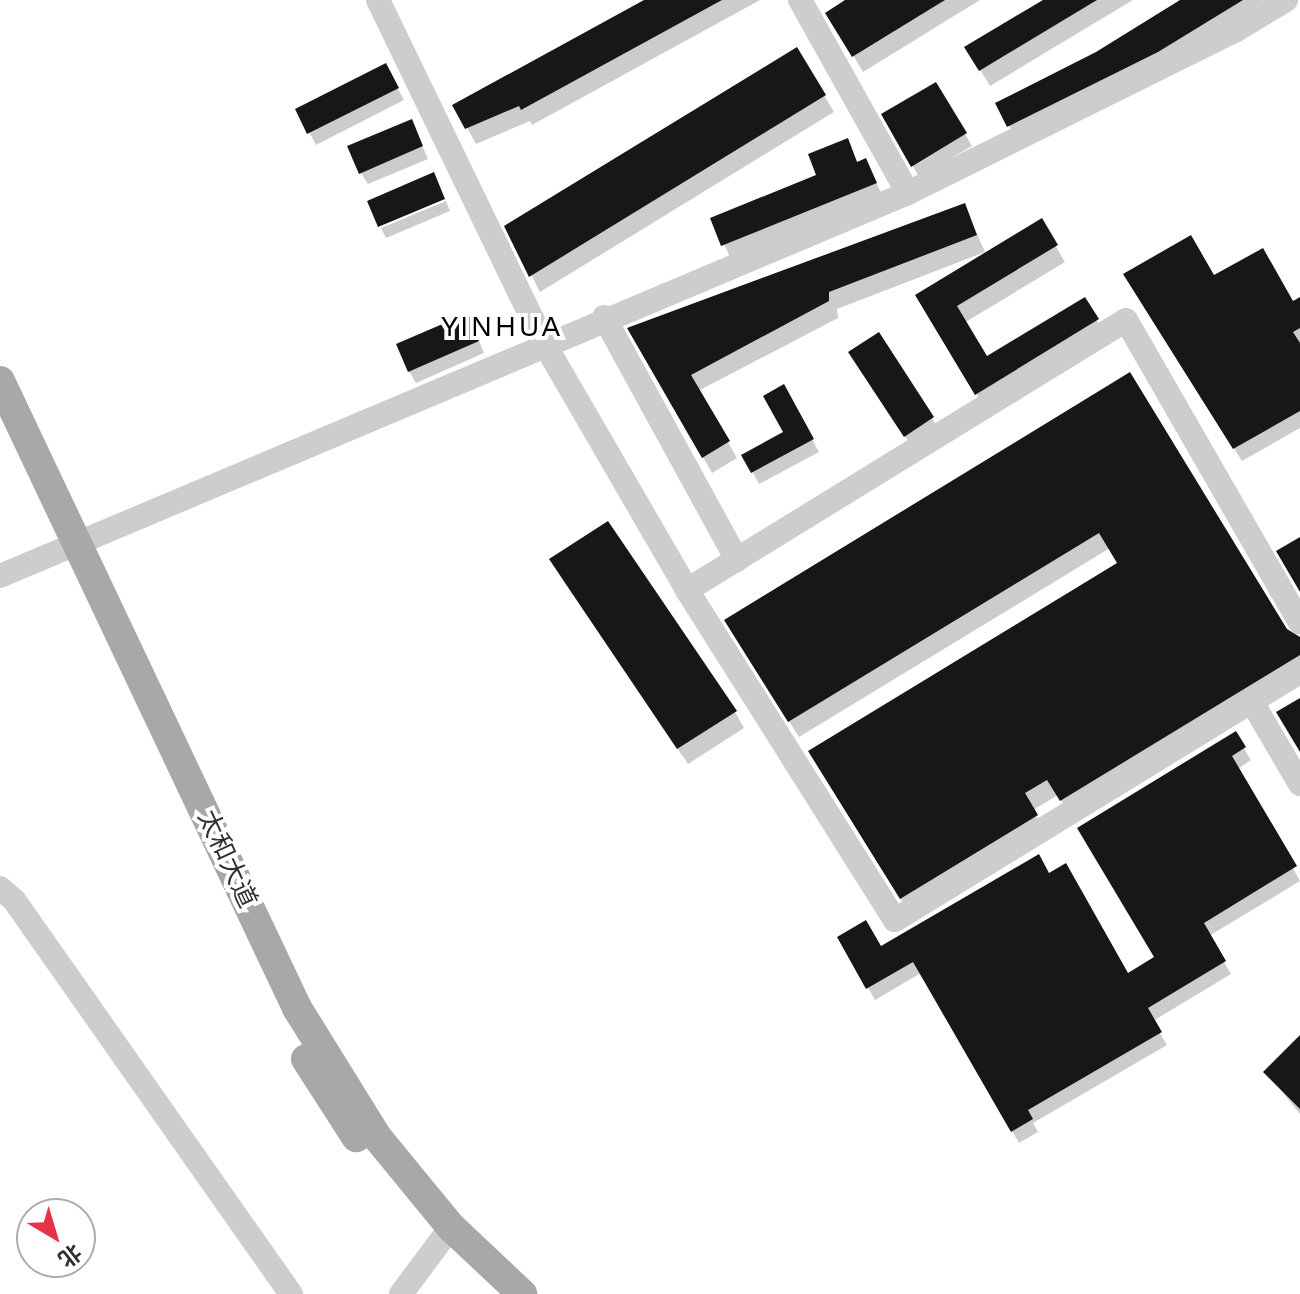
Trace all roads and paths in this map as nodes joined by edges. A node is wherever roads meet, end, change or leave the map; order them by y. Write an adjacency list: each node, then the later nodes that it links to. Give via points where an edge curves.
1 (378, 0): 6 (street)
2 (800, 0): 4 (street)
3 (1286, 0): 4 (street, via 1233,32)
4 (908, 193): 5 (street)
5 (604, 317): 6 (street); 10 (street)
6 (544, 343): 9 (street); 12 (street)
7 (0, 381): 9 (main road, 太和大道)
8 (0, 423): 9 (main road, 太和大道)
9 (67, 544): 11 (street); 18 (main road, 太和大道, via 279,1010 329,1101 391,1185)
10 (737, 560): 12 (street); 13 (street, via 1126,320)
11 (0, 576)
12 (687, 590): 15 (street, via 895,920)
13 (1300, 622)
14 (1300, 672): 15 (street)
15 (1252, 702): 16 (street)
16 (1300, 784)
17 (0, 888): 19 (street, via 14,900)
18 (446, 1234): 20 (street); 21 (main road, 太和大道); 22 (main road, 太和大道)
19 (291, 1294)
20 (401, 1294)
21 (494, 1294)
22 (522, 1294)

